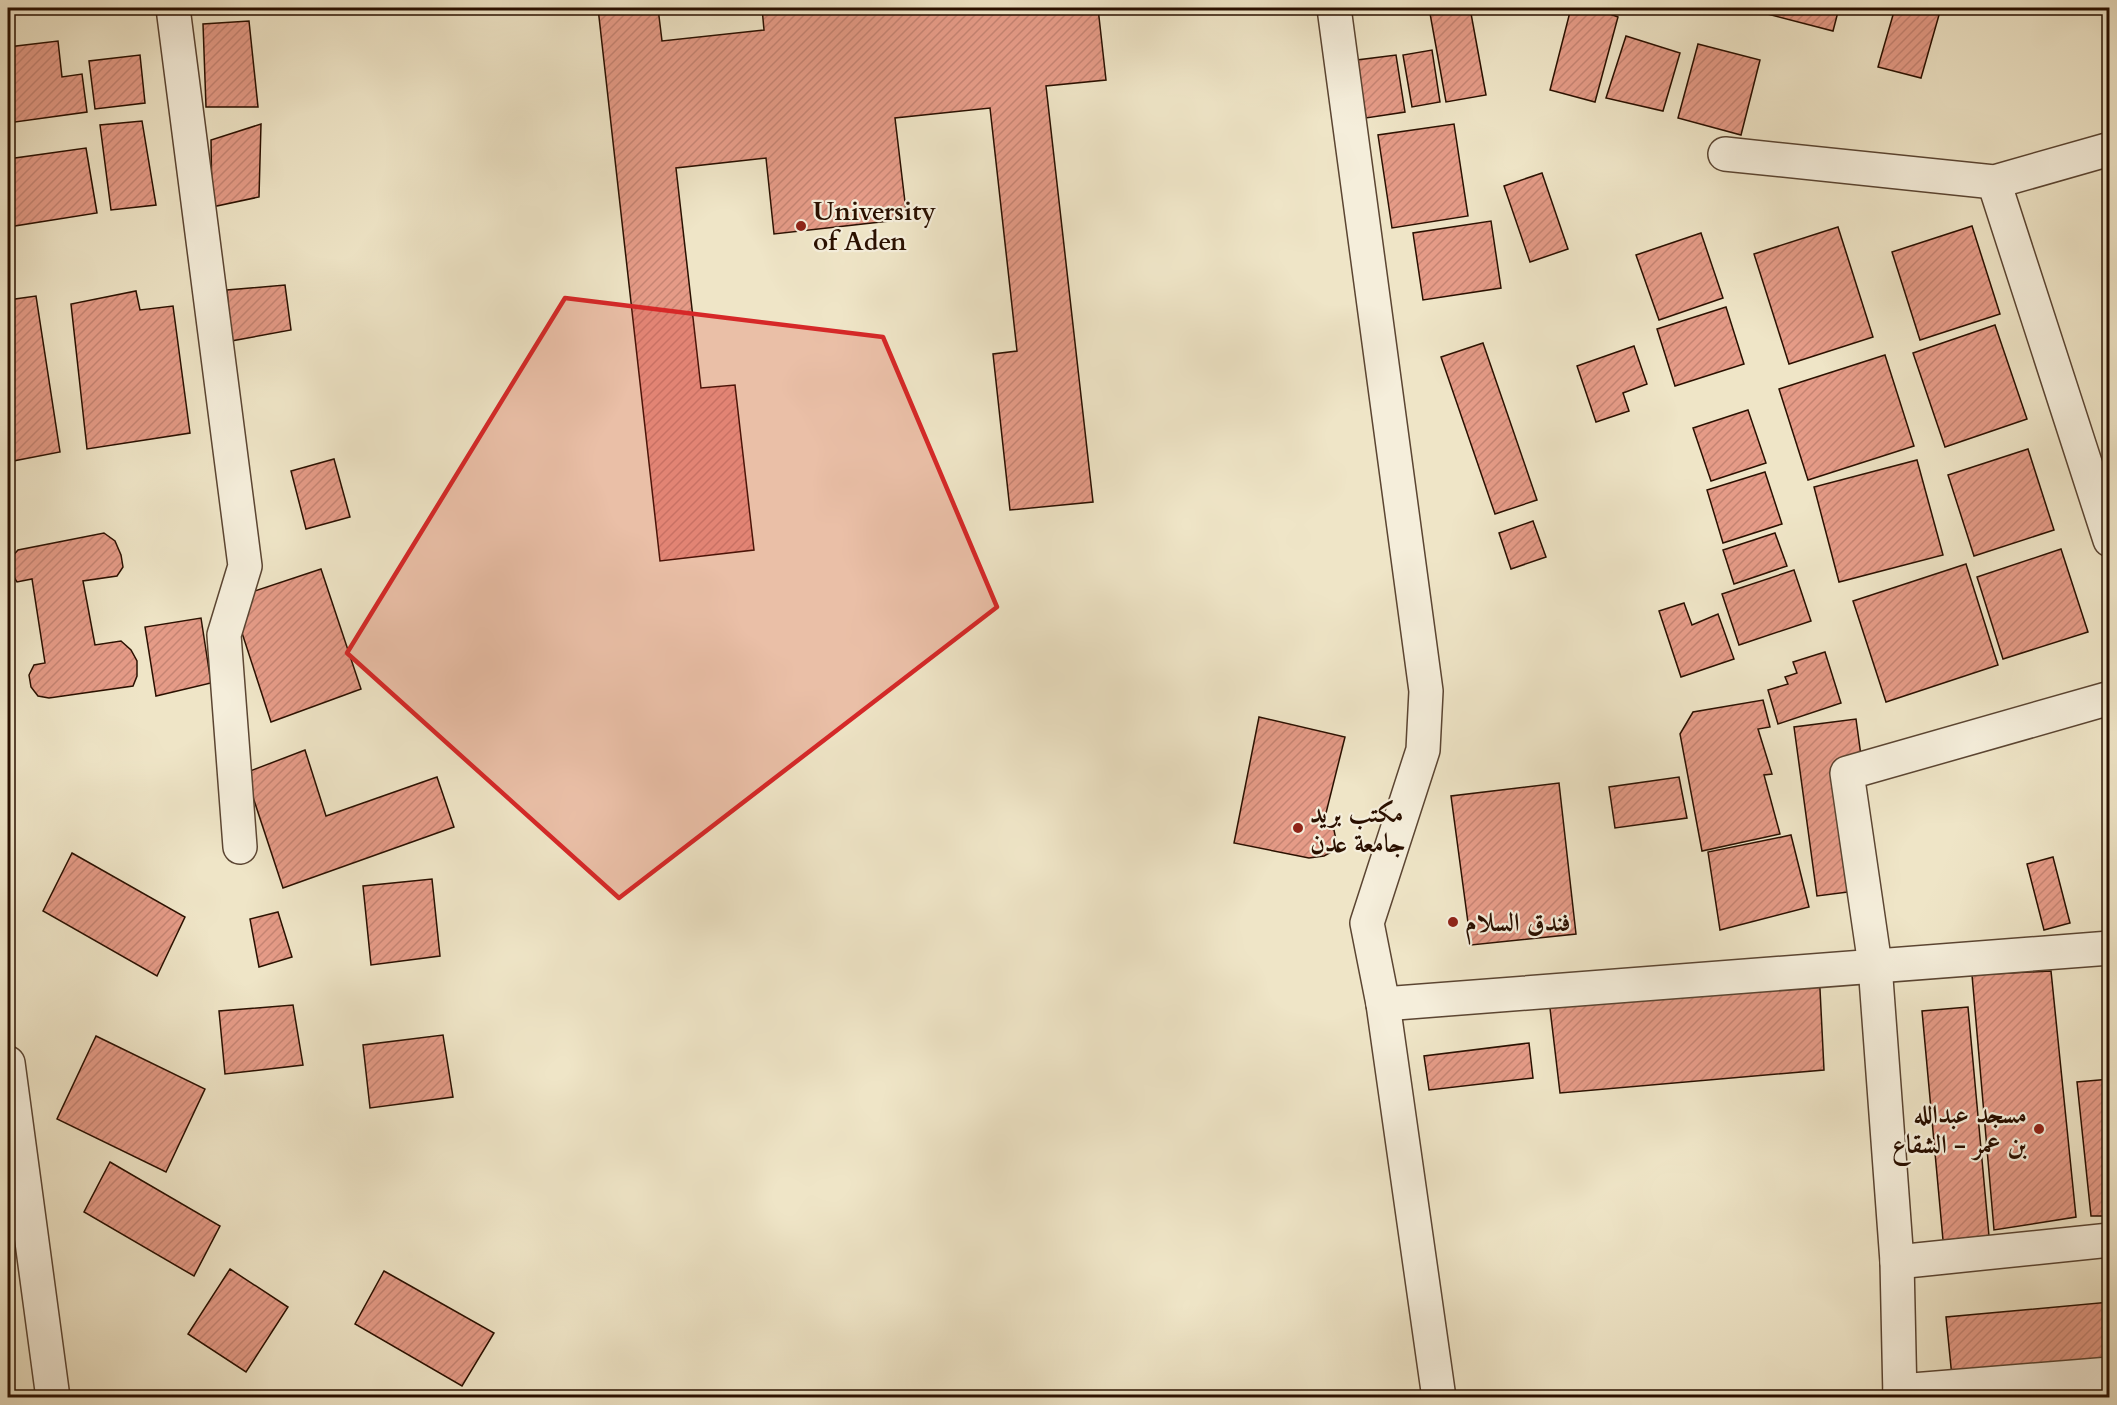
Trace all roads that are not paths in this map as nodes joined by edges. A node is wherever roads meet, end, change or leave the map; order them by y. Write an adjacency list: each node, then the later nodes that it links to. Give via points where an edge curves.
1 (173, 8): 8 (street, via 245,567 224,635)
2 (1334, 8): 11 (street, via 1426,691 1423,750 1367,923)
3 (2109, 150): 5 (street)
4 (1725, 154): 5 (street)
5 (1994, 182): 6 (street)
6 (2109, 540)
7 (2109, 698): 10 (street, via 1847,773)
8 (240, 847)
9 (2109, 948): 10 (street)
10 (1875, 965): 11 (street); 14 (street)
11 (1383, 1004): 18 (street)
12 (8, 1063): 17 (street)
13 (2109, 1240): 14 (street)
14 (1897, 1262): 16 (street)
15 (2109, 1374): 16 (street)
16 (1900, 1394)
17 (53, 1398)
18 (1439, 1398)

